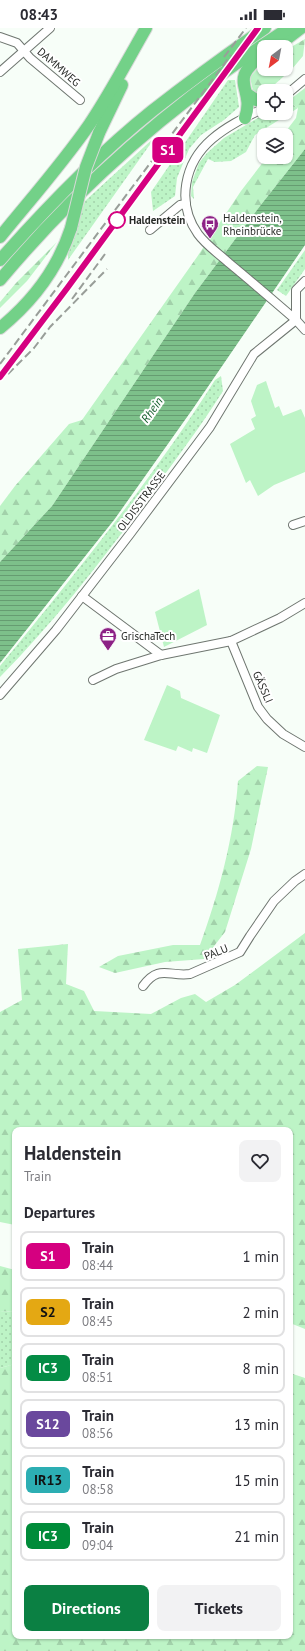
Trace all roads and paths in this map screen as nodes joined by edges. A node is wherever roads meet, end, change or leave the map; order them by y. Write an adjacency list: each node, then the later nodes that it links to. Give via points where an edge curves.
1 (50, 28): 8 (street)
2 (147, 28): 20 (highway, via 85,131); 25 (highway, bridge, via 99,133 86,167 71,228 60,255 29,301)
3 (265, 28): 21 (highway, via 151,112 76,180)
4 (289, 28): 22 (highway, via 218,76 146,134 55,219)
5 (301, 28): 7 (highway)
6 (0, 37): 8 (street, DAMMWEG, via 17,43)
7 (284, 40)
8 (24, 51): 10 (street); 14 (street, DAMMWEG)
9 (257, 60): 13 (highway, via 244,74 243,86)
10 (0, 72)
11 (305, 79): 12 (street)
12 (293, 89)
13 (247, 94): 15 (highway); 17 (highway, via 248,107)
14 (80, 100)
15 (257, 100)
16 (257, 112): 17 (street)
17 (245, 118): 18 (street, via 218,134 198,153 186,178)
18 (186, 204): 19 (street, via 180,205); 24 (street, via 188,214 205,242)
19 (150, 230)
20 (0, 237)
21 (0, 260)
22 (0, 280)
23 (305, 281): 24 (street, via 296,290)
24 (296, 320): 26 (street); 29 (street, OLDISSTRASSE, via 254,354 210,427)
25 (0, 328)
26 (305, 330)
27 (305, 521): 28 (street)
28 (293, 525)
29 (82, 596): 32 (street); 34 (street, OLDISSTRASSE, via 47,642)
30 (305, 602): 31 (street, via 280,618)
31 (231, 641): 32 (street); 35 (street, GÄSSLI, via 258,707 283,734)
32 (161, 656): 33 (street, via 116,669)
33 (93, 680)
34 (0, 696)
35 (305, 747)
36 (305, 874): 37 (street, PALU, via 274,901 240,952 190,974 156,974)
37 (143, 986)

